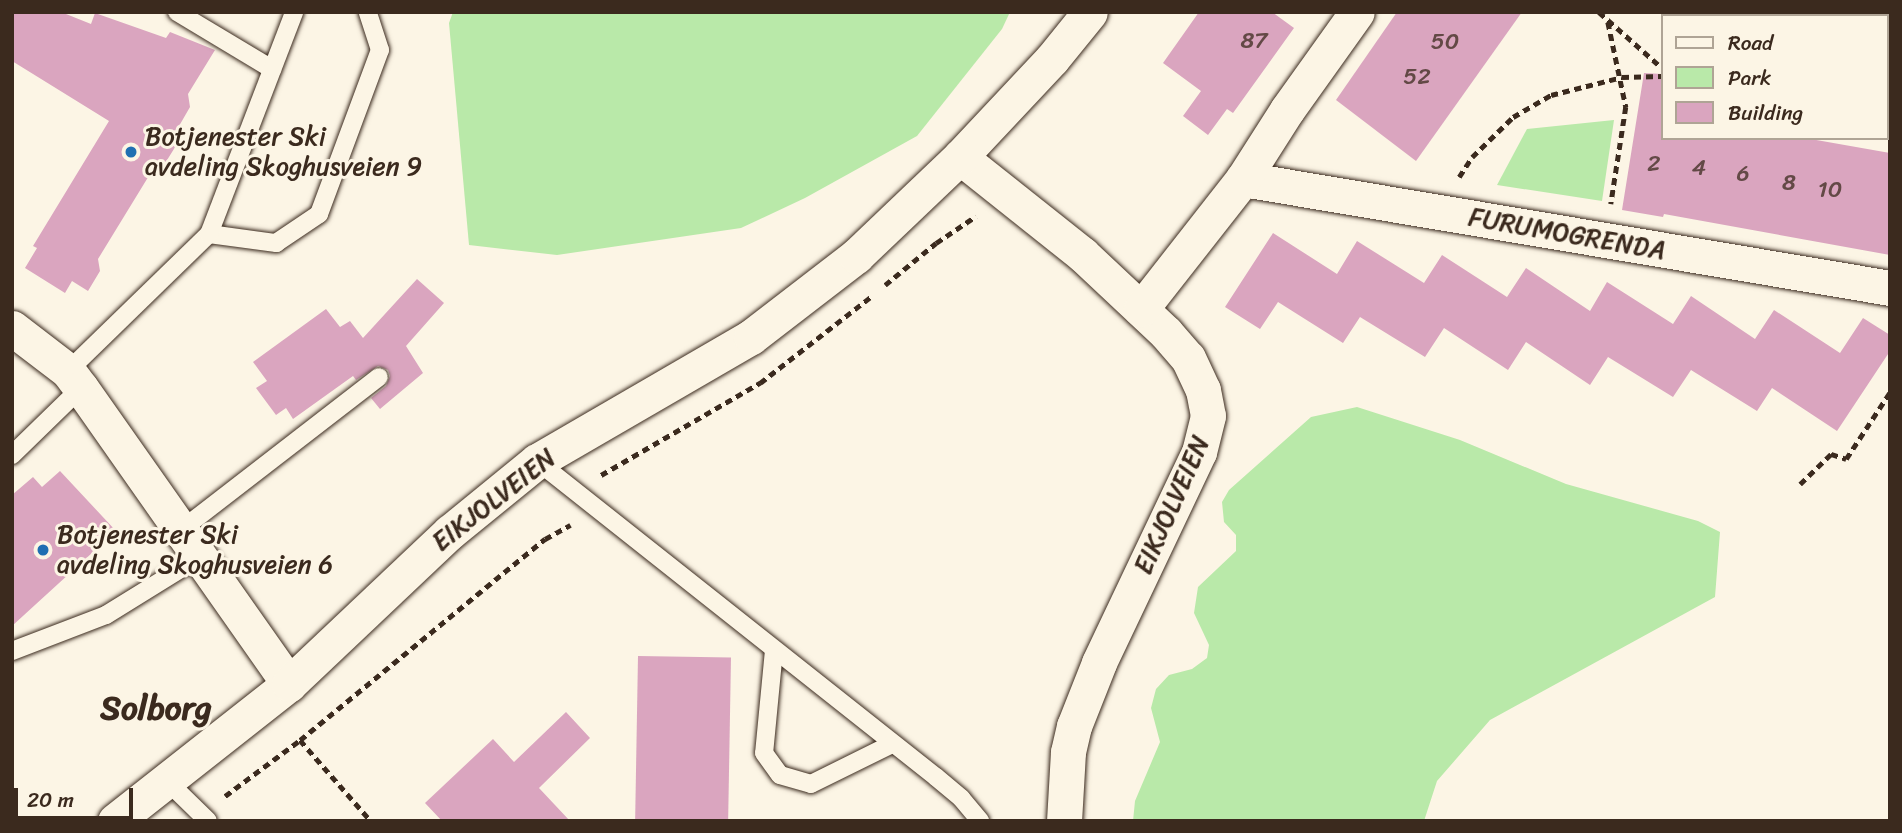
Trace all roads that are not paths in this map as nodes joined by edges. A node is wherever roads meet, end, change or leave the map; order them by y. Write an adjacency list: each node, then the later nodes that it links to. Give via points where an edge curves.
1 (177, 12): 6 (lane)
2 (294, 12): 6 (lane)
3 (368, 12): 9 (lane, via 380,50 319,214 276,243)
4 (1090, 12): 7 (street, EIKJOLVEIEN)
5 (1357, 12): 8 (street)
6 (272, 69): 9 (lane)
7 (960, 157): 11 (street, EIKJOLVEIEN, via 1082,254); 16 (street, EIKJOLVEIEN, via 856,256 751,337)
8 (1243, 179): 10 (street, FURUMOGRENDA); 11 (street)
9 (209, 234): 14 (lane)
10 (1890, 288)
11 (1141, 309): 26 (street, EIKJOLVEIEN, via 1188,358 1203,390 1206,434 1085,697 1068,752)
12 (12, 328): 14 (street)
13 (379, 377): 17 (lane)
14 (75, 380): 15 (lane); 17 (street)
15 (12, 455)
16 (537, 461): 18 (lane); 20 (street, EIKJOLVEIEN, via 450,532)
17 (191, 543): 19 (lane, via 106,615); 20 (street)
18 (774, 650): 21 (lane); 21 (lane, via 764,753 780,775 811,784)
19 (12, 651)
20 (289, 684): 22 (street, EIKJOLVEIEN)
21 (892, 744): 25 (lane, via 961,798)
22 (167, 781): 23 (lane); 24 (street, EIKJOLVEIEN)
23 (205, 817)
24 (115, 821)
25 (980, 821)
26 (1064, 821)

